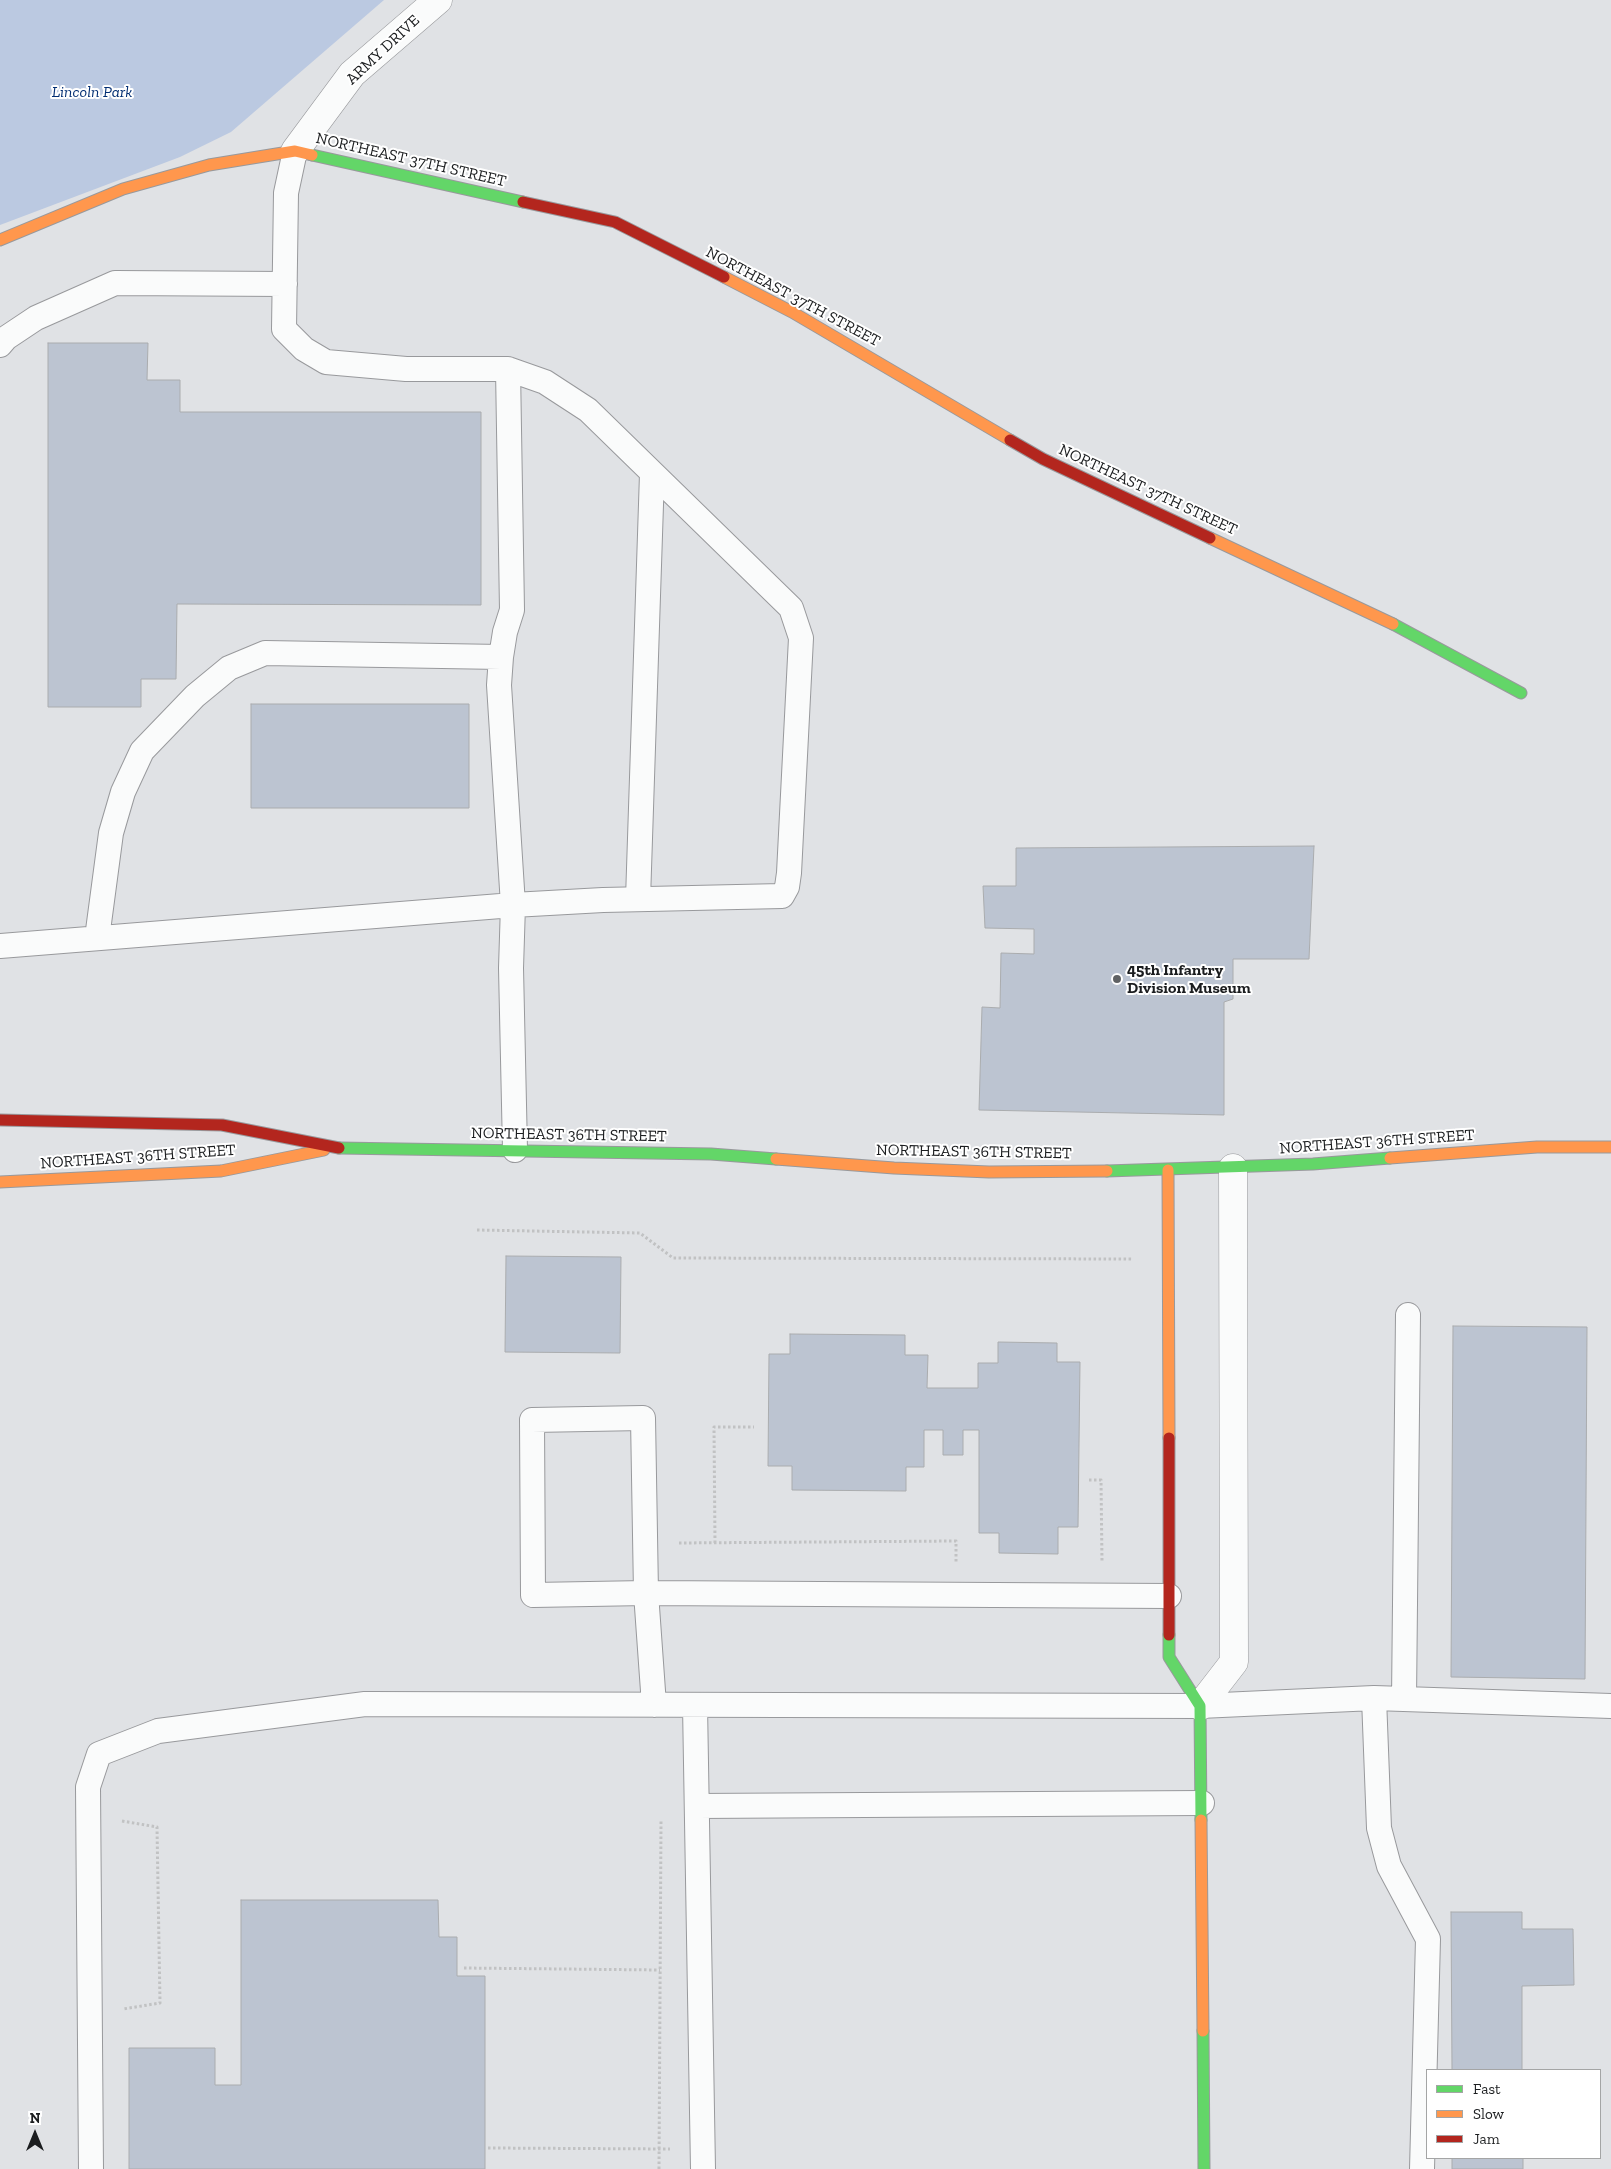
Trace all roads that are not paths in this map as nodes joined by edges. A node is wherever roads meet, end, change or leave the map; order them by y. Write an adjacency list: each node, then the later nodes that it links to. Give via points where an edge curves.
1 (438, 0): 2 (street, ARMY DRIVE, via 352,74)
2 (295, 151): 3 (street, NORTHEAST 37TH STREET, via 209,165 123,189); 4 (lane, via 286,193); 9 (street, NORTHEAST 37TH STREET, via 615,222 792,312 1043,458 1418,636)
3 (0, 240)
4 (285, 284): 5 (lane, via 116,283 36,318); 6 (lane, via 284,329 304,349 326,362 406,369)
5 (0, 345)
6 (508, 369): 7 (lane, via 545,382 588,410); 8 (lane, via 512,610)
7 (652, 474): 10 (lane); 10 (lane, via 790,608 801,638 789,873 782,896)
8 (501, 658): 11 (lane, via 499,685); 12 (lane, via 265,653 228,668 195,696 142,752 123,792 111,832)
9 (1521, 693)
10 (638, 899): 11 (lane)
11 (513, 905): 12 (lane); 17 (lane)
12 (97, 938): 13 (lane)
13 (0, 946)
14 (0, 1120): 16 (street, NORTHEAST 36TH STREET, via 222,1125)
15 (1611, 1147): 18 (street, NORTHEAST 36TH STREET, via 1538,1147)
16 (336, 1148): 17 (street, NORTHEAST 36TH STREET); 20 (street, NORTHEAST 36TH STREET, via 221,1171)
17 (515, 1150): 19 (street, NORTHEAST 36TH STREET, via 711,1154 989,1172)
18 (1233, 1168): 19 (street, NORTHEAST 36TH STREET); 28 (street, via 1234,1662)
19 (1168, 1170): 23 (street)
20 (0, 1182)
21 (1408, 1316): 25 (lane)
22 (646, 1593): 22 (lane, via 533,1595 532,1420 644,1418); 23 (lane); 26 (lane)
23 (1169, 1596): 28 (street, via 1169,1657)
24 (1374, 1698): 25 (lane); 28 (lane); 35 (lane, via 1379,1828 1389,1866 1428,1939)
25 (1404, 1699): 29 (lane)
26 (654, 1705): 27 (lane); 33 (lane, via 365,1704 158,1731 99,1754 88,1787)
27 (695, 1705): 28 (lane); 31 (lane)
28 (1200, 1706): 30 (street)
29 (1611, 1706)
30 (1202, 1803): 31 (lane); 34 (street)
31 (697, 1806): 32 (lane)
32 (703, 2159)
33 (91, 2169)
34 (1204, 2169)
35 (1422, 2169)

